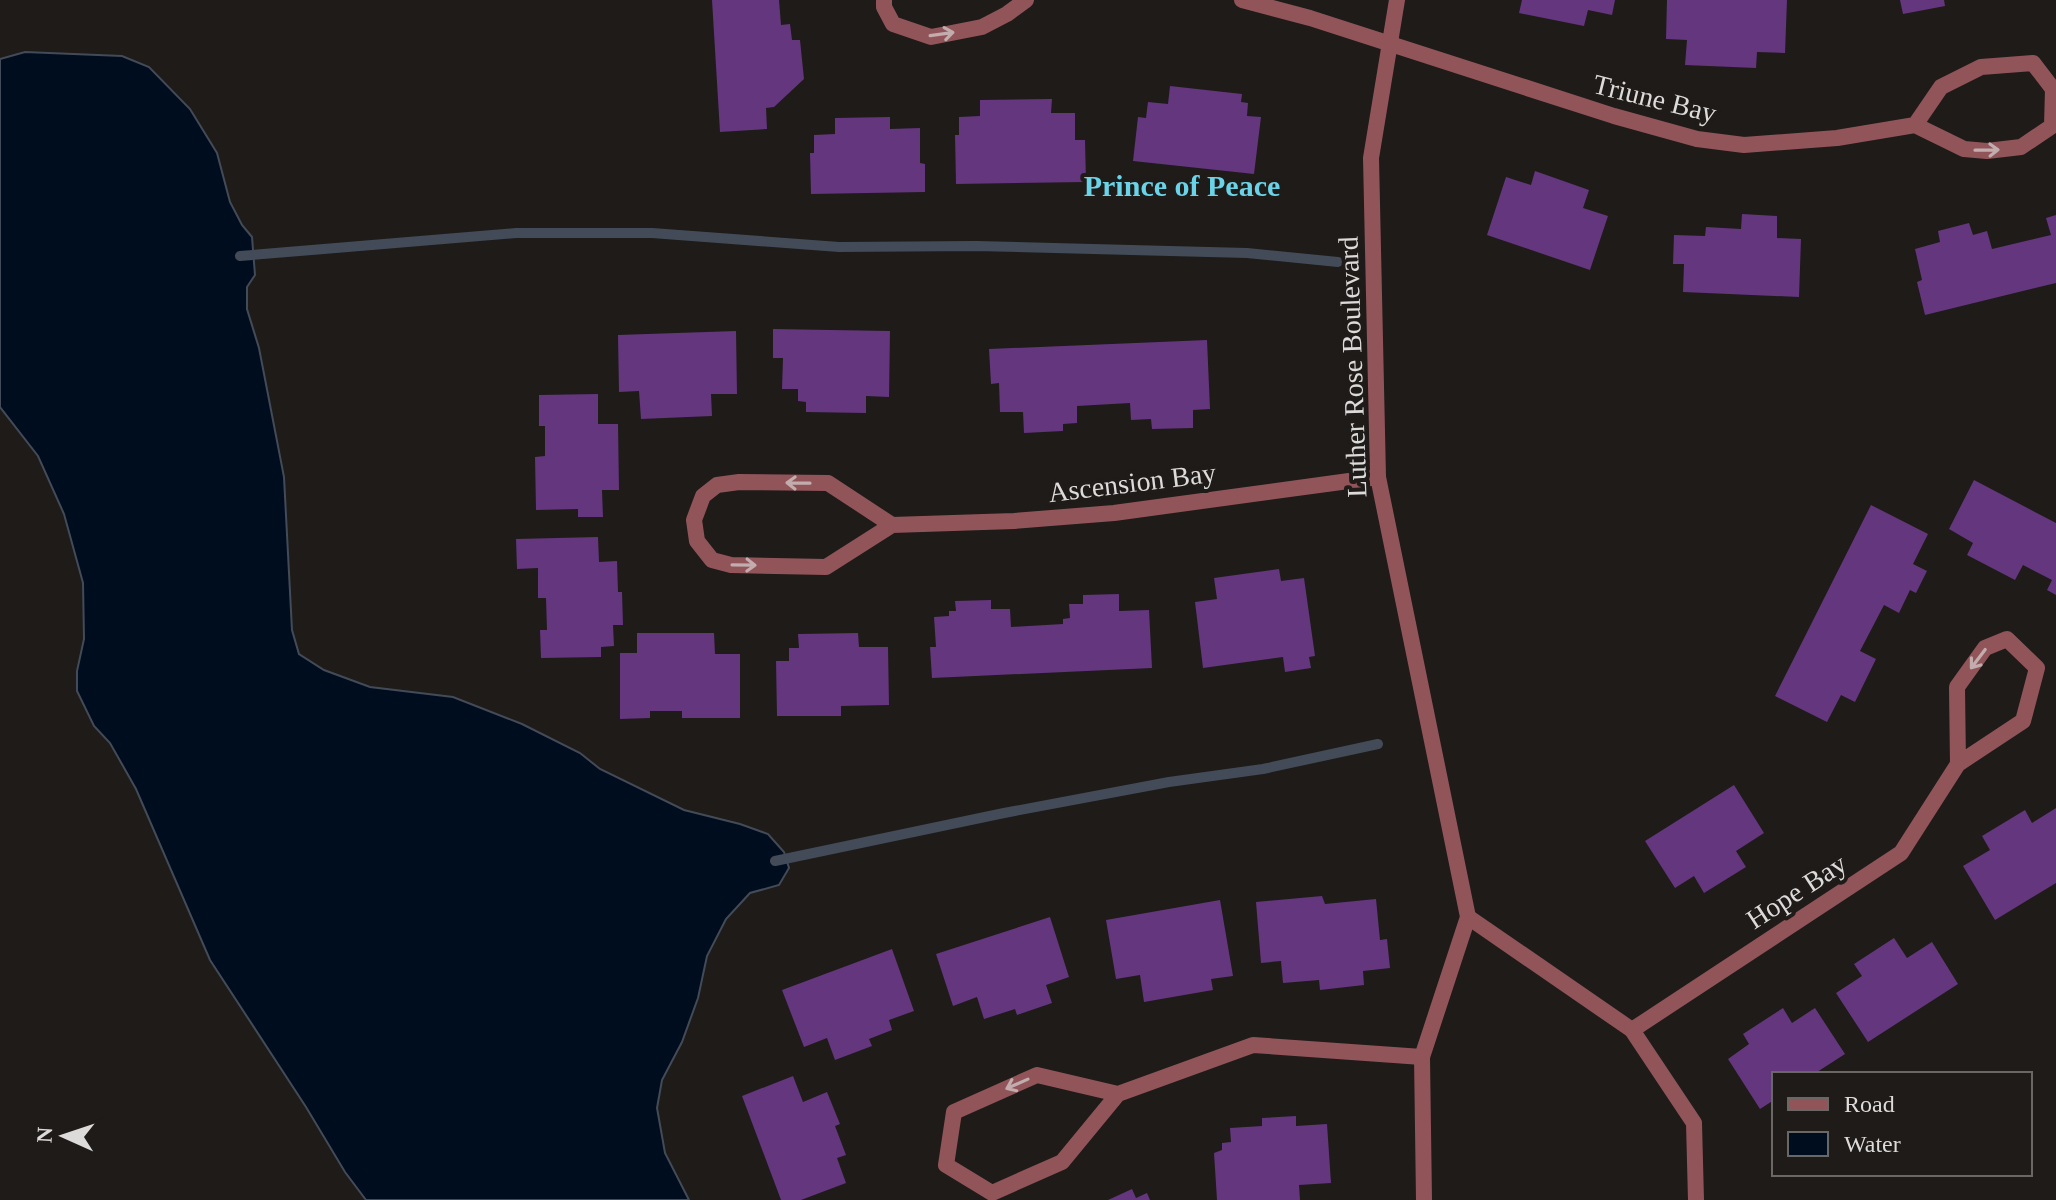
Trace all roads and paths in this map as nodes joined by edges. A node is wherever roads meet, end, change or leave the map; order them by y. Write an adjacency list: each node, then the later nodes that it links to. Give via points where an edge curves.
1 (884, 0): 2 (street, one-way to 2, via 893,24 931,37 982,27)
2 (1026, 0)
3 (1242, 0): 5 (street, Triune Bay)
4 (1397, 0): 5 (street, Luther Rose Boulevard)
5 (1389, 46): 6 (street, Triune Bay, via 1697,139 1744,145); 7 (street, Luther Rose Boulevard, via 1371,158)
6 (1915, 125): 6 (street, one-way to 6, via 1964,149 2021,147 2052,126 2053,89 2033,63 1981,67 1941,87)
7 (1378, 477): 8 (street, Ascension Bay, via 1114,513); 10 (street, Luther Rose Boulevard)
8 (892, 525): 8 (street, one-way to 8, via 828,483 717,485 703,496 694,520 697,541 712,560 731,565 826,567)
9 (1958, 764): 9 (street, Hope Bay, one-way to 9, via 2023,721 2037,668 2007,639 1985,648 1957,687); 11 (street, Hope Bay, via 1901,853)
10 (1468, 917): 11 (street); 12 (street, Luther Rose Boulevard)
11 (1632, 1030): 15 (street, via 1694,1123)
12 (1422, 1057): 13 (street, via 1253,1045); 14 (street, Luther Rose Boulevard)
13 (1118, 1094): 13 (street, one-way to 13, via 1037,1075 954,1112 946,1165 992,1193 1062,1162)
14 (1424, 1200)
15 (1696, 1200)

